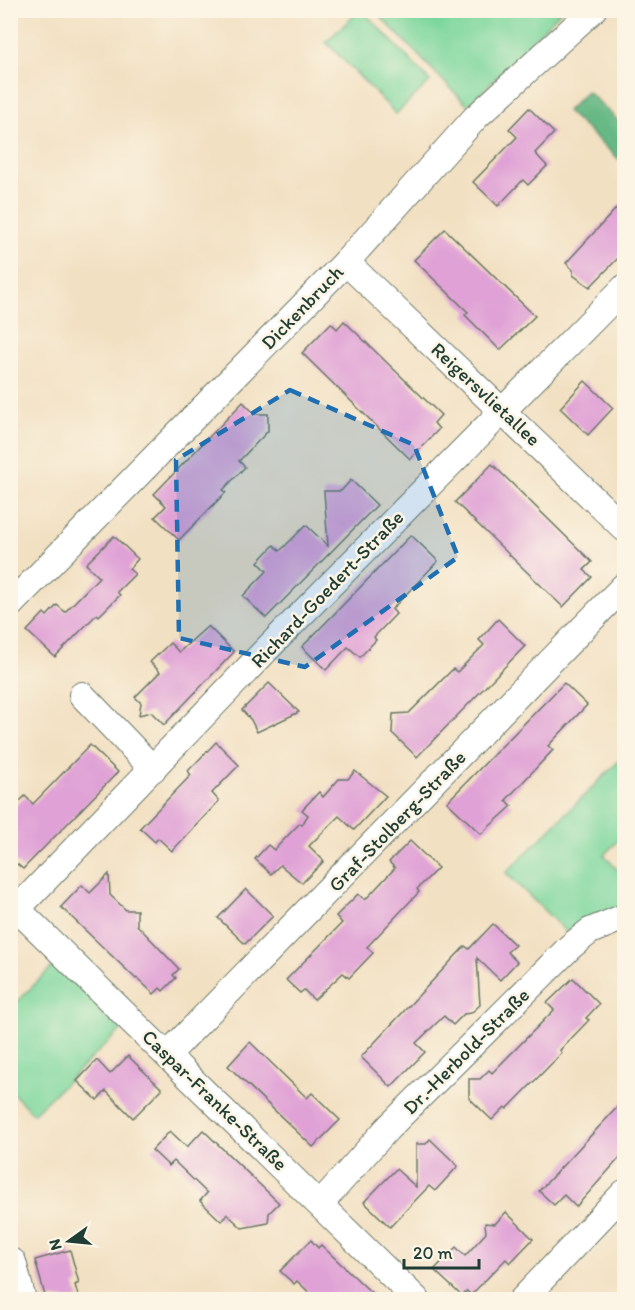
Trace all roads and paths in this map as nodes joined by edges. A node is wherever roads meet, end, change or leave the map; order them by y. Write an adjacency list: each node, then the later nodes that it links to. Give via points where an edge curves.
1 (593, 10): 2 (street, Dickenbruch, via 476,117)
2 (346, 262): 4 (street, Reigersvlietallee); 7 (street, Dickenbruch)
3 (624, 288): 4 (street, Richard-Goedert-Straße)
4 (503, 410): 5 (street, Reigersvlietallee); 9 (street, Richard-Goedert-Straße)
5 (624, 528)
6 (624, 586): 12 (street, Graf-Stolberg-Straße)
7 (10, 605)
8 (82, 695): 9 (street)
9 (153, 769): 10 (street, Richard-Goedert-Straße)
10 (14, 905): 12 (street, Caspar-Franke-Straße)
11 (624, 917): 14 (street, Dr.-Herbold-Straße, via 590,932 571,946 387,1129)
12 (168, 1054): 14 (street, Caspar-Franke-Straße)
13 (624, 1193): 18 (street)
14 (321, 1203): 17 (street, Caspar-Franke-Straße)
15 (13, 1262): 16 (street)
16 (23, 1299)
17 (417, 1299)
18 (522, 1299)

